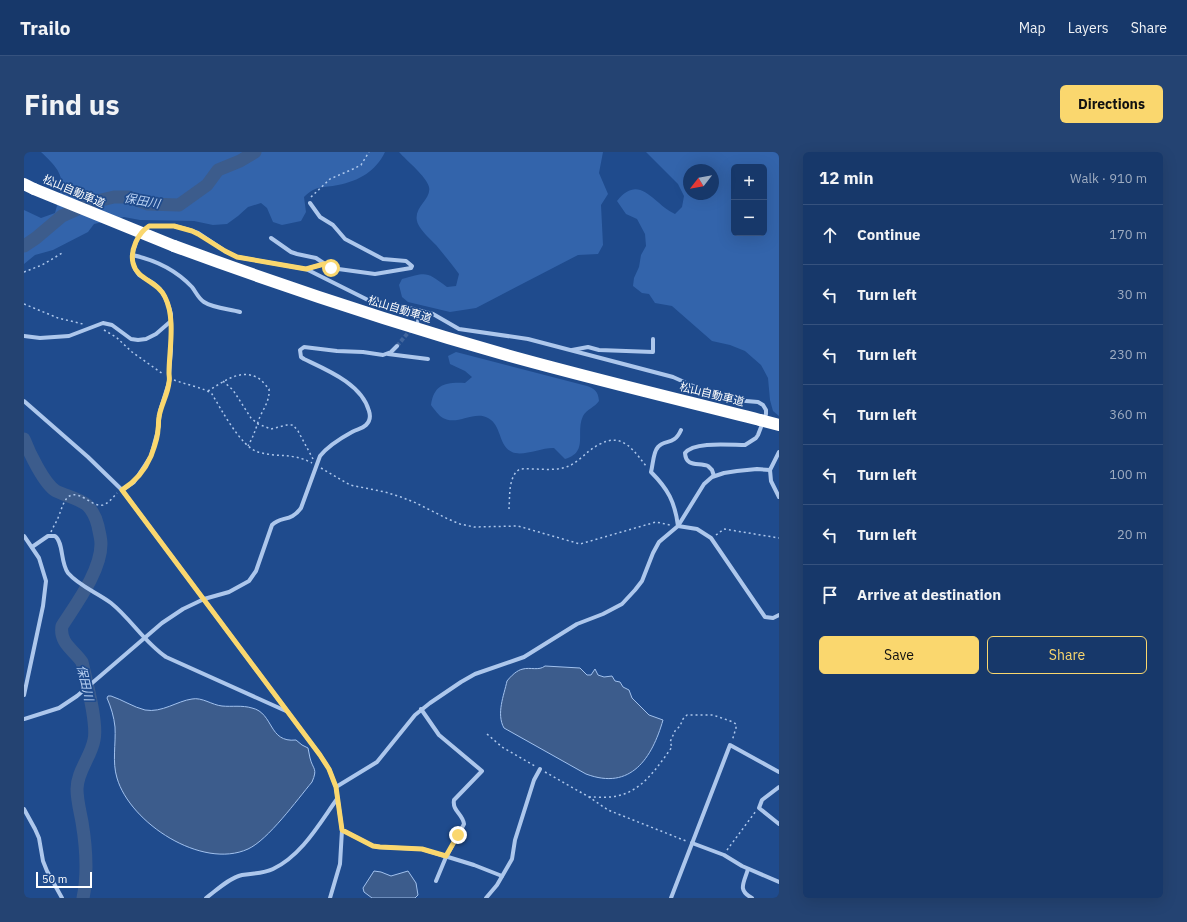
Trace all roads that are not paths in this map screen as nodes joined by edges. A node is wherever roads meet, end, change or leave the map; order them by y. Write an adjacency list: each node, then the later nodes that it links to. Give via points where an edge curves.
1 (29, 186): 18 (highway, 松山自動車道, bridge, via 258,278 511,356)
2 (310, 203): 5 (street, via 320,217 334,225 345,238 383,259 406,261 412,266 406,270 375,274 331,268)
3 (271, 238): 5 (street, via 291,252 316,258)
4 (132, 255): 6 (street, via 136,239 146,228 174,226 198,234 237,257); 8 (street, via 173,270 208,304); 9 (street, via 139,275 153,283 166,297)
5 (324, 264): 6 (street)
6 (306, 269): 7 (street, via 379,305)
7 (422, 311): 10 (street); 14 (street, via 465,331 528,339)
8 (240, 312)
9 (171, 321): 11 (street, via 156,334 138,340 131,339 108,323 69,336); 23 (street, via 169,378 158,419 156,442 151,456 134,482)
10 (418, 321)
11 (24, 336)
12 (653, 340): 14 (street, via 653,352 600,350 588,347)
13 (397, 346): 15 (street)
14 (570, 350): 22 (street, via 673,377 722,399 752,401 763,405 766,414 758,434 751,442 745,445 700,446 685,453 687,461 708,466)
15 (388, 354): 16 (street); 28 (street, via 304,348 300,350 301,357 325,368 357,390 366,402 370,420 320,456 301,508 298,513 272,525 256,572 249,581 229,592)
16 (428, 359)
17 (24, 401): 23 (street)
18 (779, 425)
19 (681, 430): 25 (street, via 672,441 658,447 651,472 662,483 673,501)
20 (779, 452): 21 (street)
21 (770, 470): 22 (street, via 737,471); 24 (street, via 771,481)
22 (714, 476): 25 (street, via 704,484)
23 (122, 490): 28 (street)
24 (779, 497)
25 (678, 526): 29 (street, via 697,529 711,538 765,617 773,618); 32 (street, via 659,542 642,581 622,604 577,624 524,657 475,674)
26 (25, 540): 27 (street)
27 (32, 547): 30 (street, via 50,535 56,536 68,572 112,604); 31 (street, via 39,558 46,581)
28 (204, 599): 30 (street, via 183,609); 33 (street)
29 (779, 615)
30 (144, 639): 33 (street, via 166,657); 34 (street, via 77,696 59,708)
31 (24, 695)
32 (421, 709): 37 (street, via 377,762); 44 (street, via 439,735 482,771 454,800 455,810 464,820 464,824)
33 (286, 711): 37 (street, via 320,755)
34 (24, 719)
35 (540, 769): 46 (street, via 534,780 515,840 512,859)
36 (779, 772): 43 (street, via 730,745)
37 (336, 787): 39 (street)
38 (779, 787): 41 (street, via 762,800 759,808)
39 (337, 799): 42 (street); 50 (street, via 310,838 284,862 272,870 232,880)
40 (24, 809): 49 (street, via 39,838 47,871)
41 (779, 824)
42 (342, 830): 44 (street, via 373,846 422,849); 51 (street, via 340,864)
43 (692, 843): 45 (street, via 724,855); 53 (street)
44 (446, 856): 46 (street); 47 (street)
45 (748, 869): 48 (street); 54 (street, via 742,888 743,892)
46 (502, 876): 52 (street)
47 (436, 881)
48 (779, 882)
49 (62, 898)
50 (206, 898)
51 (330, 898)
52 (486, 898)
53 (671, 898)
54 (752, 898)

